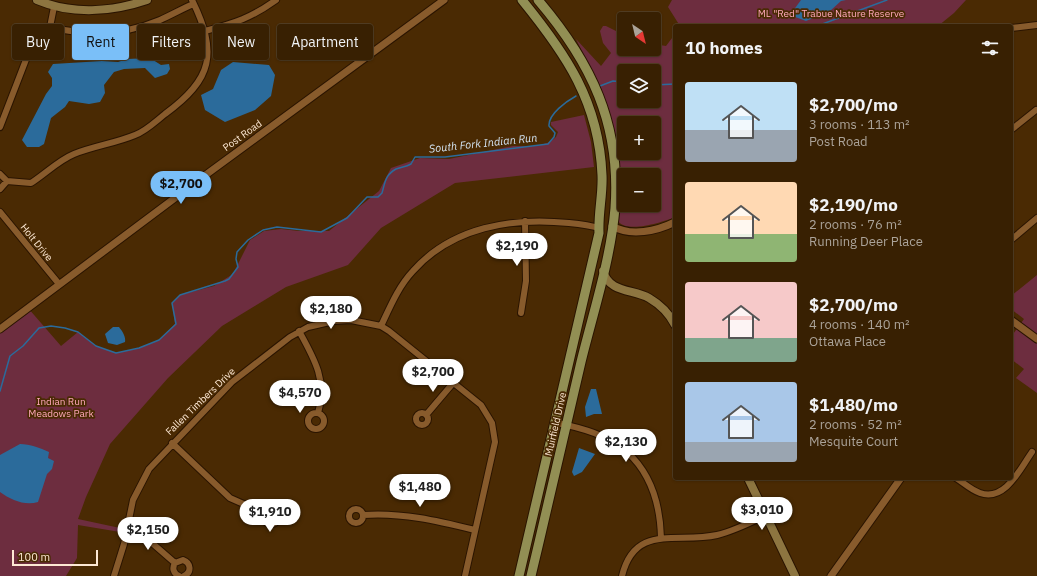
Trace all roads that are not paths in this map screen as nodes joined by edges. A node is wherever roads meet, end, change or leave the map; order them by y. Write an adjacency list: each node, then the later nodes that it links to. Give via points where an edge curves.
1 (37, 0): 9 (main road)
2 (147, 0): 7 (main road)
3 (276, 0): 15 (street, via 241,21)
4 (522, 0): 17 (main road, via 552,37 574,71)
5 (538, 0): 29 (main road, Muirfield Drive, via 577,50 604,109 614,159 615,194)
6 (442, 1): 33 (street, Post Road)
7 (133, 2): 9 (main road, via 107,10)
8 (192, 2): 11 (street); 14 (street, via 159,20 124,30 87,33)
9 (54, 7): 10 (street)
10 (51, 24)
11 (202, 24)
12 (1037, 26): 13 (street)
13 (1013, 28)
14 (64, 29)
15 (205, 31): 23 (street, via 209,49 206,68 191,92 176,106 136,135 73,154 31,183)
16 (26, 60): 19 (street)
17 (587, 98): 21 (main road, via 597,116); 30 (main road, Muirfield Drive, via 601,161)
18 (1036, 110): 20 (street)
19 (0, 127)
20 (1013, 128)
21 (605, 155): 29 (main road, via 610,171 608,221); 34 (main road, via 606,199 601,250 594,277)
22 (0, 174): 23 (street)
23 (7, 181): 24 (street)
24 (0, 189)
25 (0, 212): 33 (street, Holt Drive)
26 (1037, 218): 31 (street)
27 (525, 222): 30 (street, via 554,222); 36 (street, via 526,281); 39 (street, via 482,228 456,238 434,252 412,271 403,283)
28 (673, 223): 29 (street, via 640,232)
29 (612, 226): 32 (main road, Muirfield Drive)
30 (599, 228): 46 (main road, Muirfield Drive)
31 (1013, 238)
32 (602, 274): 34 (main road, Muirfield Drive); 35 (main road, via 607,281)
33 (59, 284): 40 (street, Post Road)
34 (599, 288): 35 (main road); 47 (main road, Muirfield Drive)
35 (620, 289): 37 (main road, via 654,301)
36 (521, 313)
37 (673, 322)
38 (1013, 324): 42 (street)
39 (381, 326): 41 (street, Fallen Timbers Drive, via 344,320 324,322); 43 (street, Fallen Timbers Drive, via 401,338)
40 (0, 329)
41 (300, 331): 44 (street, via 316,362 321,379 322,396); 48 (street, Fallen Timbers Drive, via 232,382)
42 (1037, 339)
43 (454, 382): 45 (street); 59 (street, Fallen Timbers Drive, via 487,413 494,432 493,451)
44 (318, 413)
45 (426, 415)
46 (554, 422): 47 (street); 66 (main road, Muirfield Drive)
47 (566, 425): 60 (street, via 590,431 612,441 639,464 656,497); 67 (main road, Muirfield Drive)
48 (172, 443): 55 (street, via 230,498); 58 (street, Fallen Timbers Drive, via 150,469 133,500)
49 (1032, 452): 50 (street)
50 (1013, 478)
51 (749, 480): 57 (main road)
52 (900, 480): 70 (street)
53 (959, 480): 54 (street, via 979,493 995,494)
54 (1012, 480)
55 (264, 513)
56 (363, 515): 59 (street, via 421,517)
57 (766, 515): 60 (street, via 718,535); 69 (main road)
58 (126, 530): 61 (street, via 152,543); 62 (street, Fallen Timbers Drive)
59 (475, 530): 65 (street, Fallen Timbers Drive)
60 (662, 538): 68 (street, via 636,547 627,559)
61 (175, 562): 63 (street, via 173,570); 64 (street, via 183,560 189,565)
62 (114, 576)
63 (179, 576)
64 (184, 576)
65 (465, 576)
66 (519, 576)
67 (532, 576)
68 (622, 576)
69 (795, 576)
70 (831, 576)

